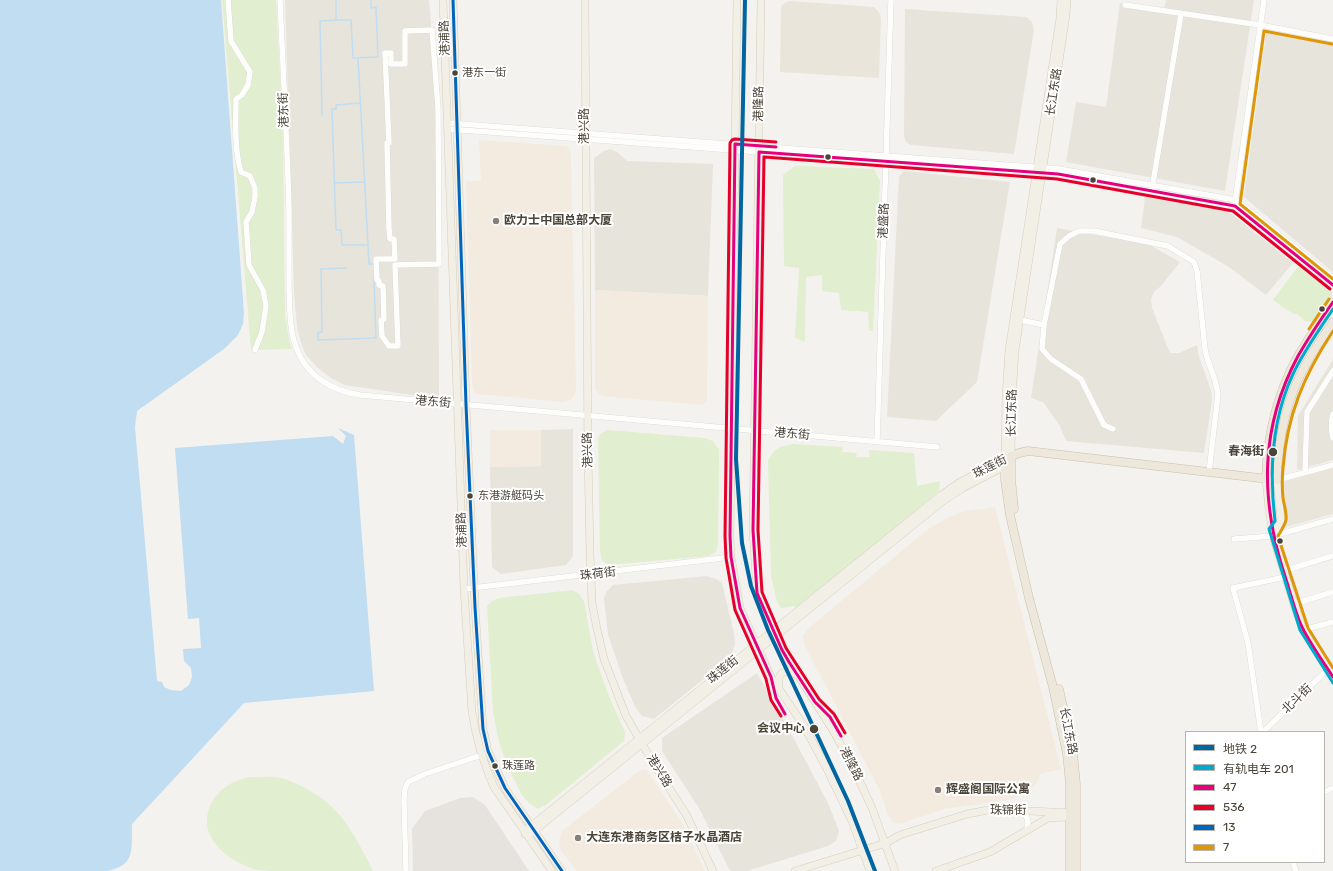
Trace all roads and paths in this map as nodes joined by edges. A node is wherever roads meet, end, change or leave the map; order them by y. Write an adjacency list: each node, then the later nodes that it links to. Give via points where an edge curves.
1 (228, 0): 32 (street, via 231,41 250,72 248,85 236,99 236,135 237,160 241,172 250,176 255,188 255,204 246,222 250,265 263,290 266,306 262,332)
2 (280, 0): 34 (street, 港东街, via 289,208 291,329 296,348 305,365 319,380 346,393)
3 (443, 0): 16 (main road, 港浦路)
4 (452, 0): 17 (main road, 港浦路)
5 (586, 0): 18 (main road, 港兴路)
6 (738, 0): 19 (main road, 港隆路)
7 (761, 0): 20 (main road, 港隆路)
8 (891, 0): 21 (street, 港盛路)
9 (1061, 0): 22 (main road, 长江东路)
10 (1067, 0): 22 (main road, 长江东路)
11 (1264, 0): 14 (street)
12 (1125, 5): 13 (street)
13 (1181, 14): 14 (street); 23 (street)
14 (1260, 25): 15 (street); 24 (street)
15 (1333, 39)
16 (448, 126): 17 (street, via 448,129); 34 (main road, 港浦路)
17 (457, 126): 18 (street); 35 (main road, 港浦路)
18 (585, 136): 19 (street); 36 (main road, 港兴路)
19 (735, 147): 20 (street); 38 (main road, 港隆路)
20 (759, 149): 21 (street); 40 (main road, 港隆路)
21 (886, 158): 22 (street); 42 (street, 港盛路)
22 (1039, 170): 23 (street); 28 (main road, 长江东路); 44 (main road, 长江东路, via 1009,350 1006,396)
23 (1152, 188): 24 (street)
24 (1235, 203): 25 (street); 26 (street)
25 (1333, 278)
26 (1333, 285)
27 (1333, 302): 48 (highway, via 1296,360 1283,390 1270,435)
28 (1020, 320): 30 (street); 44 (main road, 长江东路)
29 (1333, 322): 49 (highway, via 1305,365 1293,394 1281,437)
30 (1044, 325): 39 (street, via 1042,348 1051,359 1081,379 1104,425); 46 (street, via 1060,244 1079,231 1094,231 1168,246 1194,262 1205,349 1218,394)
31 (382, 336): 31 (street, via 383,286 379,285 377,280 376,259 395,258 394,239 390,239 389,229 385,53 391,53 391,64 406,64 405,31 432,30 438,108 439,264 394,265 398,346 389,346)
32 (255, 350)
33 (1333, 371): 47 (street, via 1307,412)
34 (457, 404): 35 (street, 港东街); 58 (main road, 港浦路)
35 (466, 405): 36 (street, 港东街); 57 (main road, 港浦路)
36 (588, 414): 38 (street, 港东街); 56 (main road, 港兴路)
37 (1333, 414): 41 (street)
38 (731, 428): 40 (street, 港东街); 54 (main road, 港隆路)
39 (1113, 429)
40 (755, 431): 42 (street, 港东街); 63 (main road, 港隆路, via 753,530 757,593)
41 (1333, 438)
42 (878, 442): 43 (street, 港东街)
43 (937, 447)
44 (1007, 460): 46 (highway, via 1019,453 1028,452); 63 (main road, 珠莲街, via 949,489); 74 (highway, 长江东路, via 1019,531 1073,753 1076,784)
45 (1333, 465): 47 (street)
46 (1209, 472): 48 (highway)
47 (1305, 472): 49 (street)
48 (1266, 479): 49 (highway); 51 (main road)
49 (1278, 480): 51 (main road, via 1281,520)
50 (1333, 518): 51 (street)
51 (1273, 536): 52 (street); 55 (main road)
52 (1234, 539)
53 (1333, 556): 55 (street)
54 (731, 557): 56 (street, 珠荷街); 64 (main road, 港隆路, via 740,608)
55 (1284, 574): 60 (main road); 69 (street, via 1233,588 1248,643)
56 (591, 575): 57 (street, 珠荷街); 71 (main road, 港兴路, via 592,603 604,659 626,716)
57 (474, 588): 58 (street, 珠荷街); 75 (main road, 港浦路, via 481,710 488,751 505,788)
58 (464, 589): 72 (main road, 港浦路, via 472,712)
59 (1333, 592): 60 (street)
60 (1294, 604): 62 (main road)
61 (1333, 622): 62 (street)
62 (1303, 630): 65 (main road)
63 (775, 633): 64 (main road, 珠莲街); 66 (main road, 港隆路)
64 (758, 646): 68 (main road, 港隆路, via 771,677); 71 (main road, 珠莲街)
65 (1330, 669): 67 (main road); 70 (street, 北斗街)
66 (797, 675): 68 (main road, via 785,671 778,680); 78 (main road, 港隆路, via 844,749)
67 (1333, 677)
68 (779, 687): 79 (main road, 港隆路, via 827,768)
69 (1262, 731)
70 (1263, 731)
71 (640, 741): 75 (main road, 珠莲街); 83 (main road, 港兴路, via 687,816)
72 (482, 755): 77 (main road, 港浦路, via 494,787); 80 (street, via 408,782 404,799)
73 (1021, 810): 74 (main road, 珠锦街); 76 (street, via 1028,819); 78 (main road, 珠锦街, via 988,810 967,814 900,835)
74 (1073, 814): 76 (main road, 珠锦街, via 1048,818); 88 (highway, 长江东路); 89 (highway, 长江东路)
75 (532, 829): 77 (main road, 珠莲街, via 529,835); 82 (main road, 港浦路)
76 (1027, 830): 87 (main road, 珠锦街, via 990,852)
77 (526, 834): 81 (main road, 港浦路)
78 (886, 843): 79 (main road, 珠锦街); 86 (main road, 港隆路)
79 (863, 850): 84 (main road, 珠锦街); 85 (main road, 港隆路)
80 (406, 871)
81 (552, 871)
82 (562, 871)
83 (713, 871)
84 (795, 871)
85 (870, 871)
86 (895, 871)
87 (936, 871)
88 (1070, 871)
89 (1076, 871)

